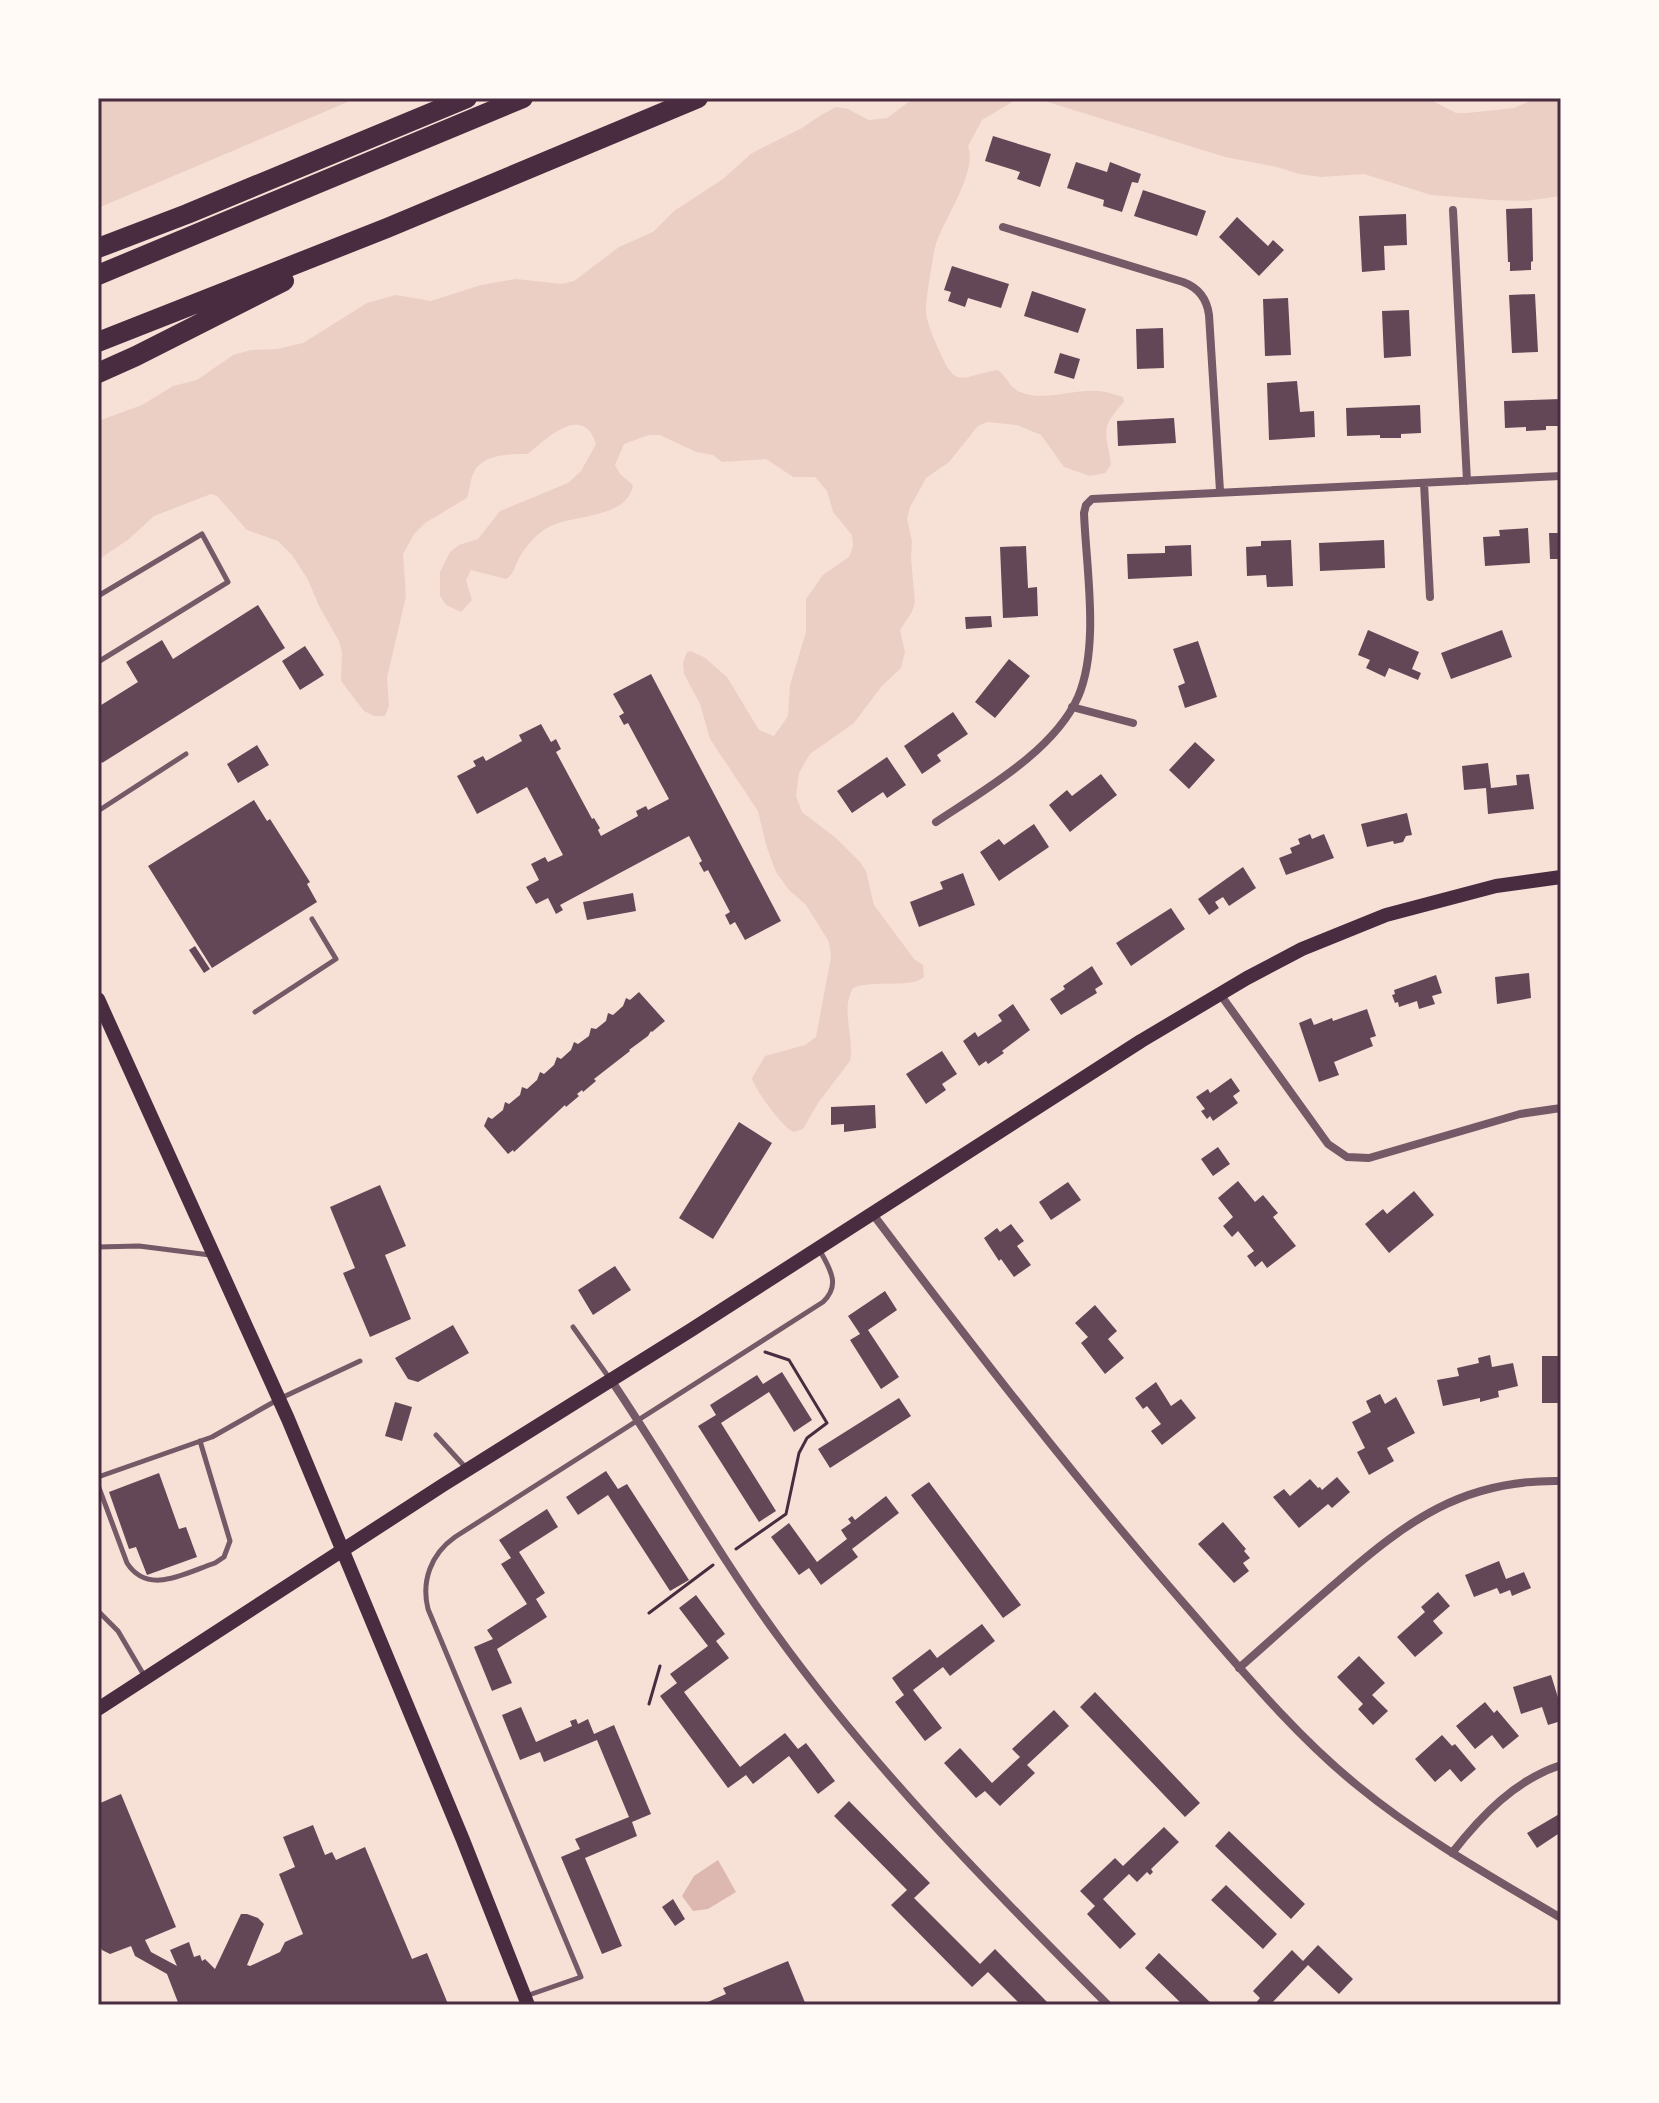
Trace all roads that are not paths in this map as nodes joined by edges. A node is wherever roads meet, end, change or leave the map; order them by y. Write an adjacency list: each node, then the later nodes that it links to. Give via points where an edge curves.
1 (467, 98): 7 (highway)
2 (523, 98): 8 (highway)
3 (698, 98): 6 (highway)
4 (1453, 210): 12 (street)
5 (1003, 227): 14 (street, via 1183,282 1200,292 1209,315)
6 (387, 228): 9 (highway); 10 (highway)
7 (98, 248)
8 (98, 275)
9 (98, 342)
10 (98, 373)
11 (1561, 476): 12 (street)
12 (1467, 481): 13 (street)
13 (1424, 483): 14 (street); 16 (street)
14 (1220, 491): 18 (street, via 1098,498 1088,503 1088,648)
15 (98, 596): 17 (lane, via 202,534 228,582)
16 (1430, 597)
17 (98, 662)
18 (1072, 707): 19 (street); 22 (street, via 1022,762)
19 (1133, 723)
20 (186, 754): 21 (lane)
21 (98, 811)
22 (936, 822)
23 (1561, 877): 25 (main road, via 1496,886 1386,915 1302,949)
24 (312, 919): 27 (lane, via 336,959)
25 (1220, 994): 28 (street, via 1328,1144 1347,1157 1369,1158 1520,1114); 29 (main road)
26 (98, 999): 32 (main road)
27 (255, 1012)
28 (1561, 1108)
29 (872, 1213): 31 (main road); 46 (street, via 1089,1490)
30 (98, 1247): 32 (lane)
31 (818, 1248): 35 (main road); 37 (lane, via 833,1279 826,1299)
32 (215, 1255): 36 (main road)
33 (573, 1327): 35 (lane)
34 (360, 1361): 36 (lane)
35 (611, 1380): 37 (street); 40 (main road)
36 (279, 1399): 39 (lane); 44 (main road)
37 (638, 1420): 52 (lane, via 449,1541 434,1558 427,1579 428,1609 581,1977); 53 (street, via 776,1634 877,1763)
38 (436, 1435): 40 (lane)
39 (200, 1441): 41 (lane); 43 (lane, via 230,1541 215,1563 154,1582 143,1580 127,1563)
40 (467, 1470): 44 (main road)
41 (98, 1477)
42 (1561, 1481): 46 (street, via 1495,1486 1417,1518)
43 (98, 1485)
44 (343, 1551): 47 (main road); 52 (main road)
45 (98, 1611): 47 (lane, via 118,1631)
46 (1239, 1668): 50 (street, via 1357,1786)
47 (146, 1678): 48 (main road)
48 (98, 1709)
49 (1561, 1765): 50 (street, via 1499,1802)
50 (1452, 1853): 51 (street)
51 (1561, 1918)
52 (527, 2001)
53 (1108, 2005)

